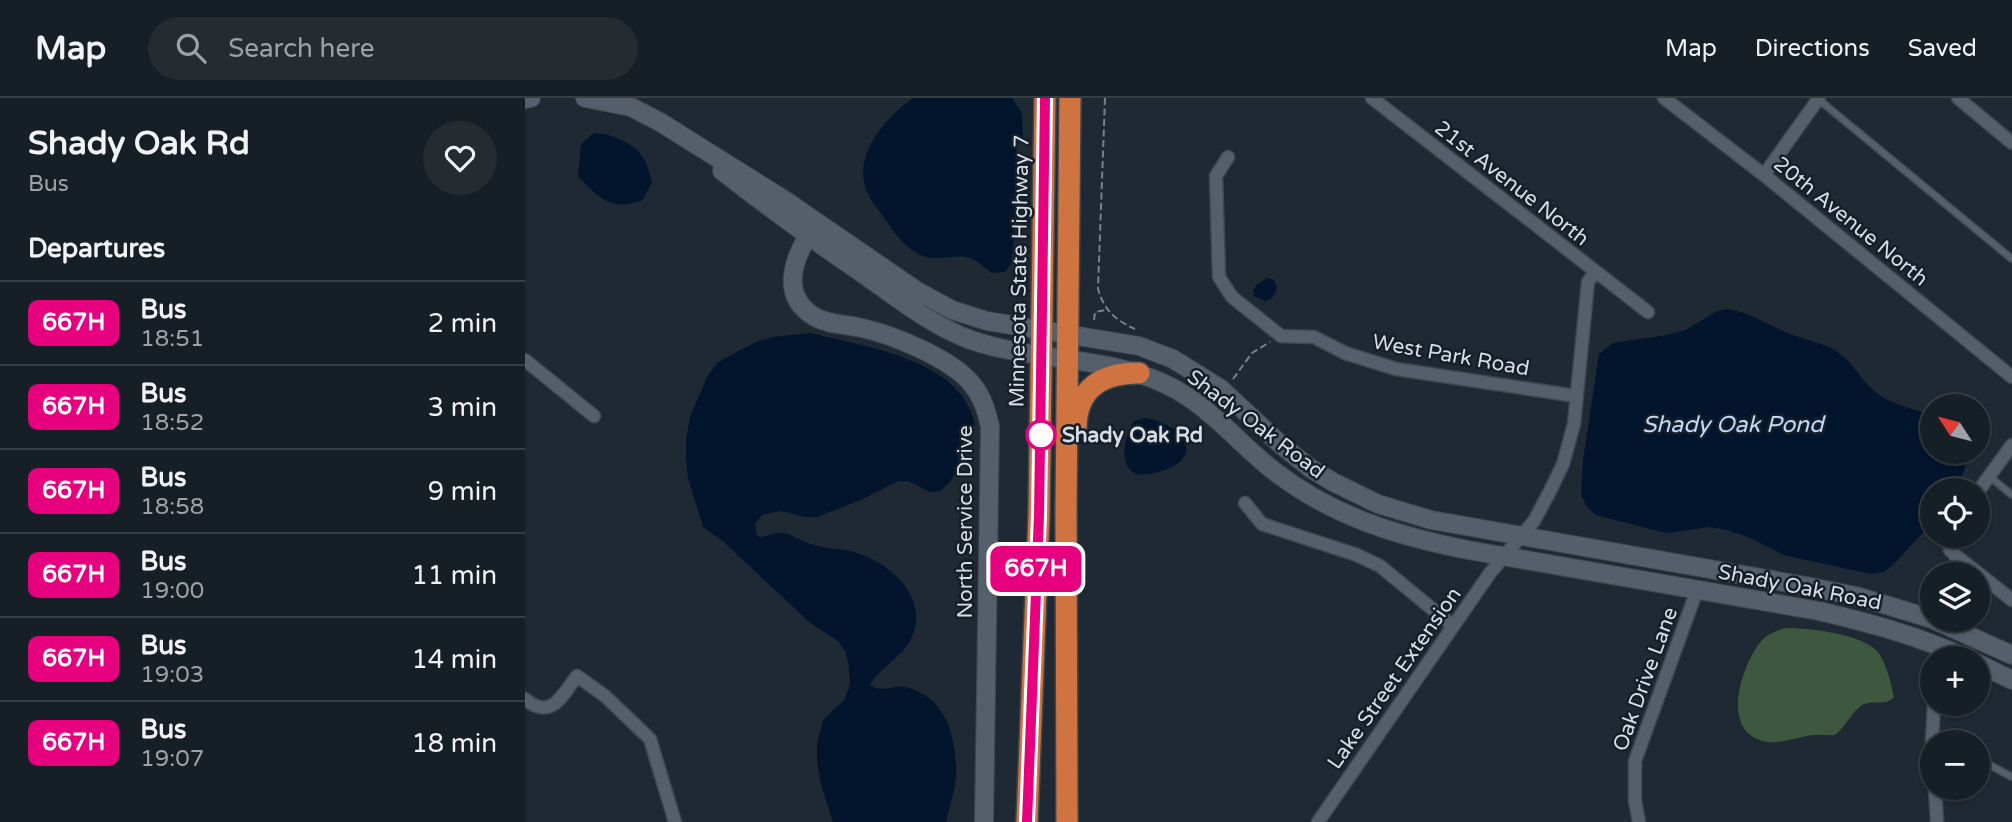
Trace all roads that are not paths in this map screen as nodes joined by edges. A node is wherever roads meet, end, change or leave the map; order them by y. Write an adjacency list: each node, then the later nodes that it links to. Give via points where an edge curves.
1 (531, 98): 8 (main road)
2 (585, 98): 13 (main road, Shady Oak Road, via 631,107 660,121 710,162)
3 (1045, 98): 17 (highway, Minnesota State Highway 7)
4 (1070, 98): 18 (highway)
5 (1372, 98): 15 (street, 21st Avenue North)
6 (1664, 98): 12 (street, 20th Avenue North)
7 (1958, 98): 10 (street)
8 (525, 99)
9 (1819, 99): 12 (street); 14 (lane)
10 (2012, 143)
11 (1228, 157): 24 (street, West Park Road, via 1216,176 1219,277 1232,297 1281,337 1314,337 1345,353 1396,369)
12 (1764, 175): 23 (street, 20th Avenue North)
13 (812, 230): 17 (main road, Shady Oak Road, via 953,310); 19 (main road, Shady Oak Road, via 948,330 991,346); 49 (main road, North Service Drive, via 797,256 792,278 796,298 807,312 828,323 886,335 945,363 969,381 986,407 990,426)
14 (2012, 259)
15 (1595, 272): 16 (street, 21st Avenue North); 24 (street, Lake Street Extension, via 1588,282)
16 (1648, 312)
17 (1042, 330): 18 (main road, Shady Oak Road); 19 (highway, Minnesota State Highway 7)
18 (1068, 333): 20 (highway); 30 (main road, Shady Oak Road, via 1139,346 1189,367 1221,389 1310,468 1378,504 1431,520)
19 (1043, 356): 20 (main road, Shady Oak Road); 50 (highway, Minnesota State Highway 7)
20 (1067, 359): 22 (main road, Shady Oak Road); 38 (highway)
21 (525, 360): 25 (street)
22 (1139, 373): 32 (main road, Shady Oak Road, via 1193,400 1273,470 1345,514 1415,539); 38 (highway, via 1120,373 1099,382 1079,407)
23 (2012, 377)
24 (1576, 396): 30 (street, Lake Street Extension, via 1563,464 1534,521)
25 (594, 416)
26 (2012, 445): 27 (street)
27 (1990, 477): 28 (lane)
28 (2012, 495)
29 (1245, 502): 36 (street, via 1262,524 1380,566)
30 (1521, 535): 32 (street, Lake Street Extension); 35 (main road, Shady Oak Road, via 1820,588)
31 (1950, 548): 34 (street)
32 (1503, 556): 33 (main road, Shady Oak Road); 36 (street, Lake Street Extension)
33 (1697, 590): 39 (main road, Shady Oak Road, via 1870,623); 53 (street, Oak Drive Lane, via 1635,761)
34 (2012, 600)
35 (1920, 615)
36 (1453, 626): 52 (street, Lake Street Extension)
37 (1964, 632): 40 (street); 41 (main road, Shady Oak Road)
38 (1065, 643): 51 (highway)
39 (1931, 646)
40 (1960, 646)
41 (2012, 655)
42 (1990, 669): 43 (main road)
43 (2012, 680)
44 (525, 699): 48 (street, via 549,708 577,676 605,696 650,739)
45 (1990, 765): 46 (lane)
46 (2012, 777)
47 (1936, 800): 54 (street)
48 (675, 822)
49 (984, 822)
50 (1027, 822)
51 (1067, 822)
52 (1318, 822)
53 (1639, 822)
54 (1937, 822)

